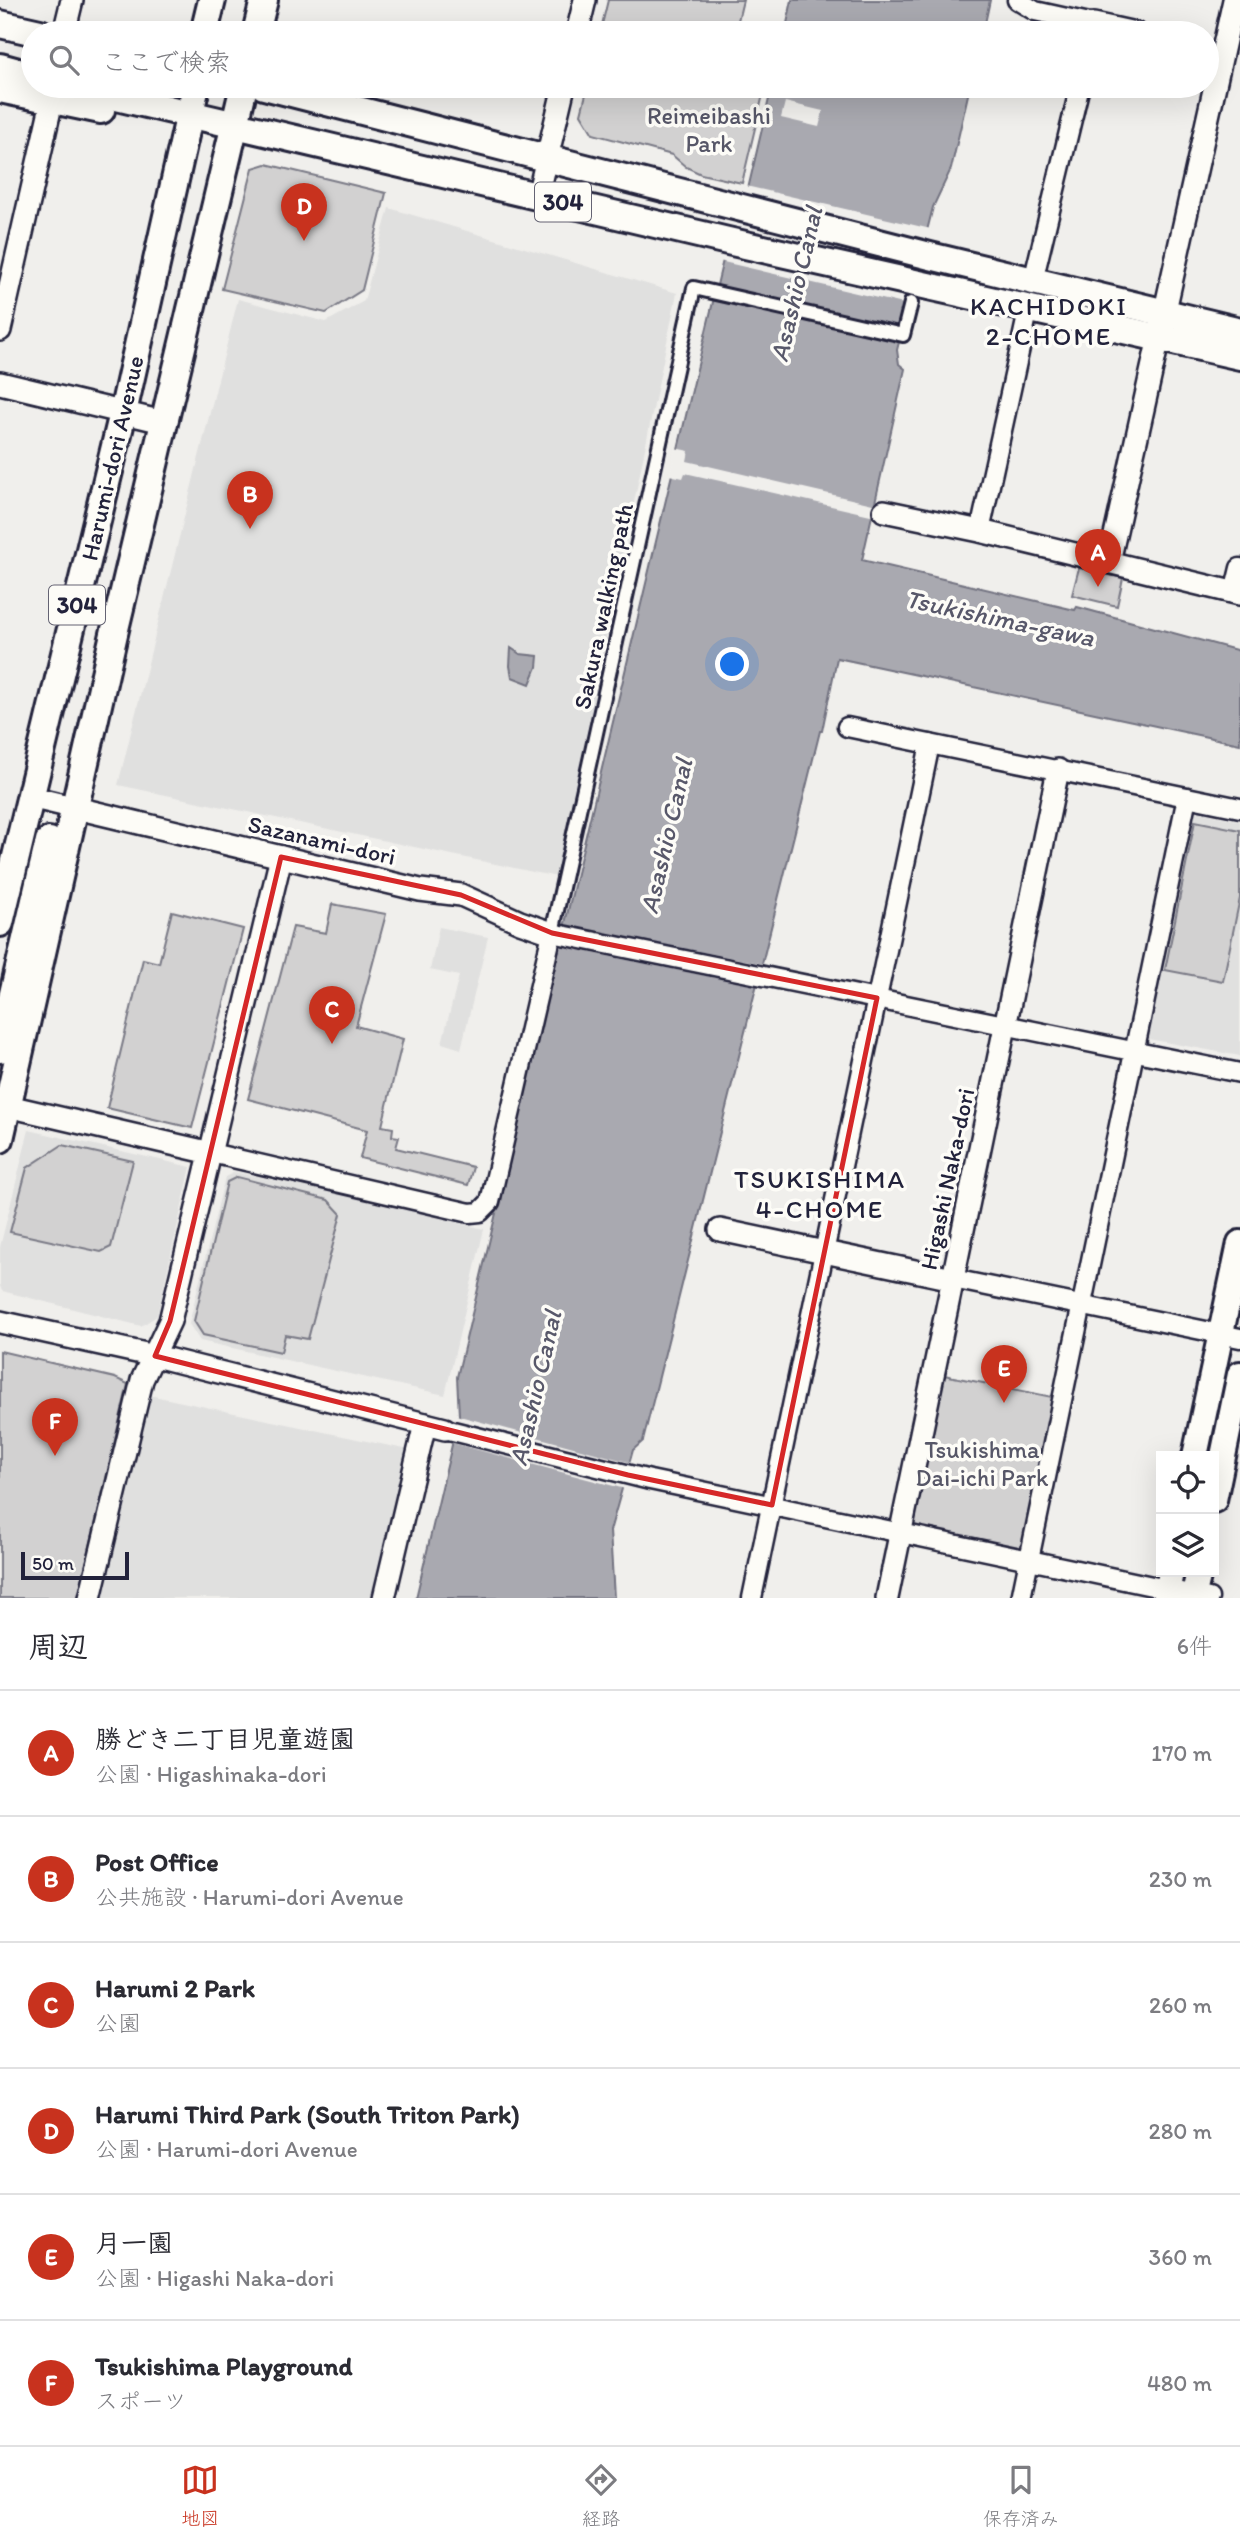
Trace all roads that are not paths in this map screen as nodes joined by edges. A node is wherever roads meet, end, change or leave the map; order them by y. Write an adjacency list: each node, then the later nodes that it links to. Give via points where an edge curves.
1 (72, 0): 7 (street)
2 (212, 0): 8 (main road)
3 (264, 0): 9 (main road)
4 (585, 0): 10 (street)
5 (1017, 0): 11 (street)
6 (1234, 0): 14 (street)
7 (67, 21)
8 (207, 21)
9 (259, 21)
10 (580, 21)
11 (1069, 21)
12 (0, 24): 13 (main road)
13 (21, 29)
14 (1223, 54): 16 (street)
15 (0, 67): 17 (main road)
16 (1219, 72)
17 (21, 73)
18 (0, 89): 19 (main road)
19 (21, 90)
20 (60, 98): 36 (street)
21 (75, 98): 28 (main road, 304, via 118,113 139,103)
22 (193, 98): 28 (main road, Harumi-dori Avenue / 304)
23 (241, 98): 29 (main road, Harumi-dori Avenue / 304)
24 (312, 98): 30 (main road, 304)
25 (561, 98): 30 (street)
26 (1077, 98): 32 (street)
27 (1213, 98): 35 (street)
28 (188, 114): 29 (main road, 304); 40 (main road, Harumi-dori Avenue / 304)
29 (234, 125): 31 (main road, 304); 41 (main road, Harumi-dori Avenue / 304)
30 (547, 157): 31 (street); 32 (main road, 304)
31 (538, 196): 33 (main road, 304, via 732,242)
32 (1033, 281): 35 (main road, 304)
33 (917, 294): 34 (main road, 304); 56 (street, Sakura walking path, via 903,335 694,288)
34 (1029, 307): 35 (main road, 304); 43 (street)
35 (1162, 325): 37 (main road, 304); 38 (main road, 304); 44 (street)
36 (0, 330)
37 (1240, 331)
38 (1240, 356)
39 (0, 383): 40 (street)
40 (123, 412): 41 (street); 50 (main road, Harumi-dori Avenue / 304)
41 (163, 422): 52 (main road, Harumi-dori Avenue / 304, via 116,625)
42 (884, 511): 43 (street)
43 (980, 531): 44 (street)
44 (1109, 562): 46 (street)
45 (1240, 568): 46 (street)
46 (1237, 594)
47 (847, 727): 48 (street)
48 (930, 744): 49 (street); 57 (street)
49 (1058, 770): 51 (street); 58 (street, Higashi Naka-dori)
50 (30, 797): 52 (street, Sazanami-dori); 55 (main road, Harumi-dori Avenue / 304)
51 (1187, 797): 53 (street); 60 (street)
52 (67, 807): 54 (street, Sazanami-dori); 59 (main road, Harumi-dori Avenue / 304, via 29,925); 62 (main road, Harumi-dori Avenue / 304)
53 (1240, 808)
54 (281, 857): 56 (street, Sazanami-dori, via 420,890 461,895); 64 (street)
55 (0, 923)
56 (555, 934): 57 (street); 64 (street, via 489,1202 480,1212)
57 (877, 998): 58 (street); 67 (street)
58 (1006, 1025): 60 (street); 68 (street, Higashi Naka-dori)
59 (0, 1049)
60 (1135, 1052): 61 (street); 69 (street)
61 (1240, 1073)
62 (8, 1106): 63 (main road, Harumi-dori Avenue / 304); 64 (street)
63 (0, 1139)
64 (211, 1153): 74 (street, via 170,1321)
65 (720, 1230): 67 (street)
66 (1240, 1243): 73 (main road)
67 (824, 1252): 68 (street); 79 (street)
68 (953, 1279): 69 (street); 80 (street, Higashi Naka-dori)
69 (1082, 1305): 73 (street); 81 (street)
70 (0, 1310): 72 (street)
71 (0, 1322): 72 (street)
72 (47, 1333): 74 (street)
73 (1231, 1336): 77 (main road)
74 (155, 1356): 76 (street); 84 (street, via 142,1380)
75 (1240, 1374): 78 (main road)
76 (435, 1426): 79 (street, via 628,1475); 85 (street)
77 (1196, 1451)
78 (1219, 1476)
79 (772, 1505): 80 (street); 86 (street)
80 (900, 1532): 81 (street); 87 (street, Higashi Naka-dori)
81 (1029, 1559): 82 (street); 88 (street)
82 (1168, 1586): 83 (street)
83 (1199, 1591)
84 (90, 1598)
85 (384, 1598)
86 (752, 1598)
87 (887, 1598)
88 (1021, 1598)

